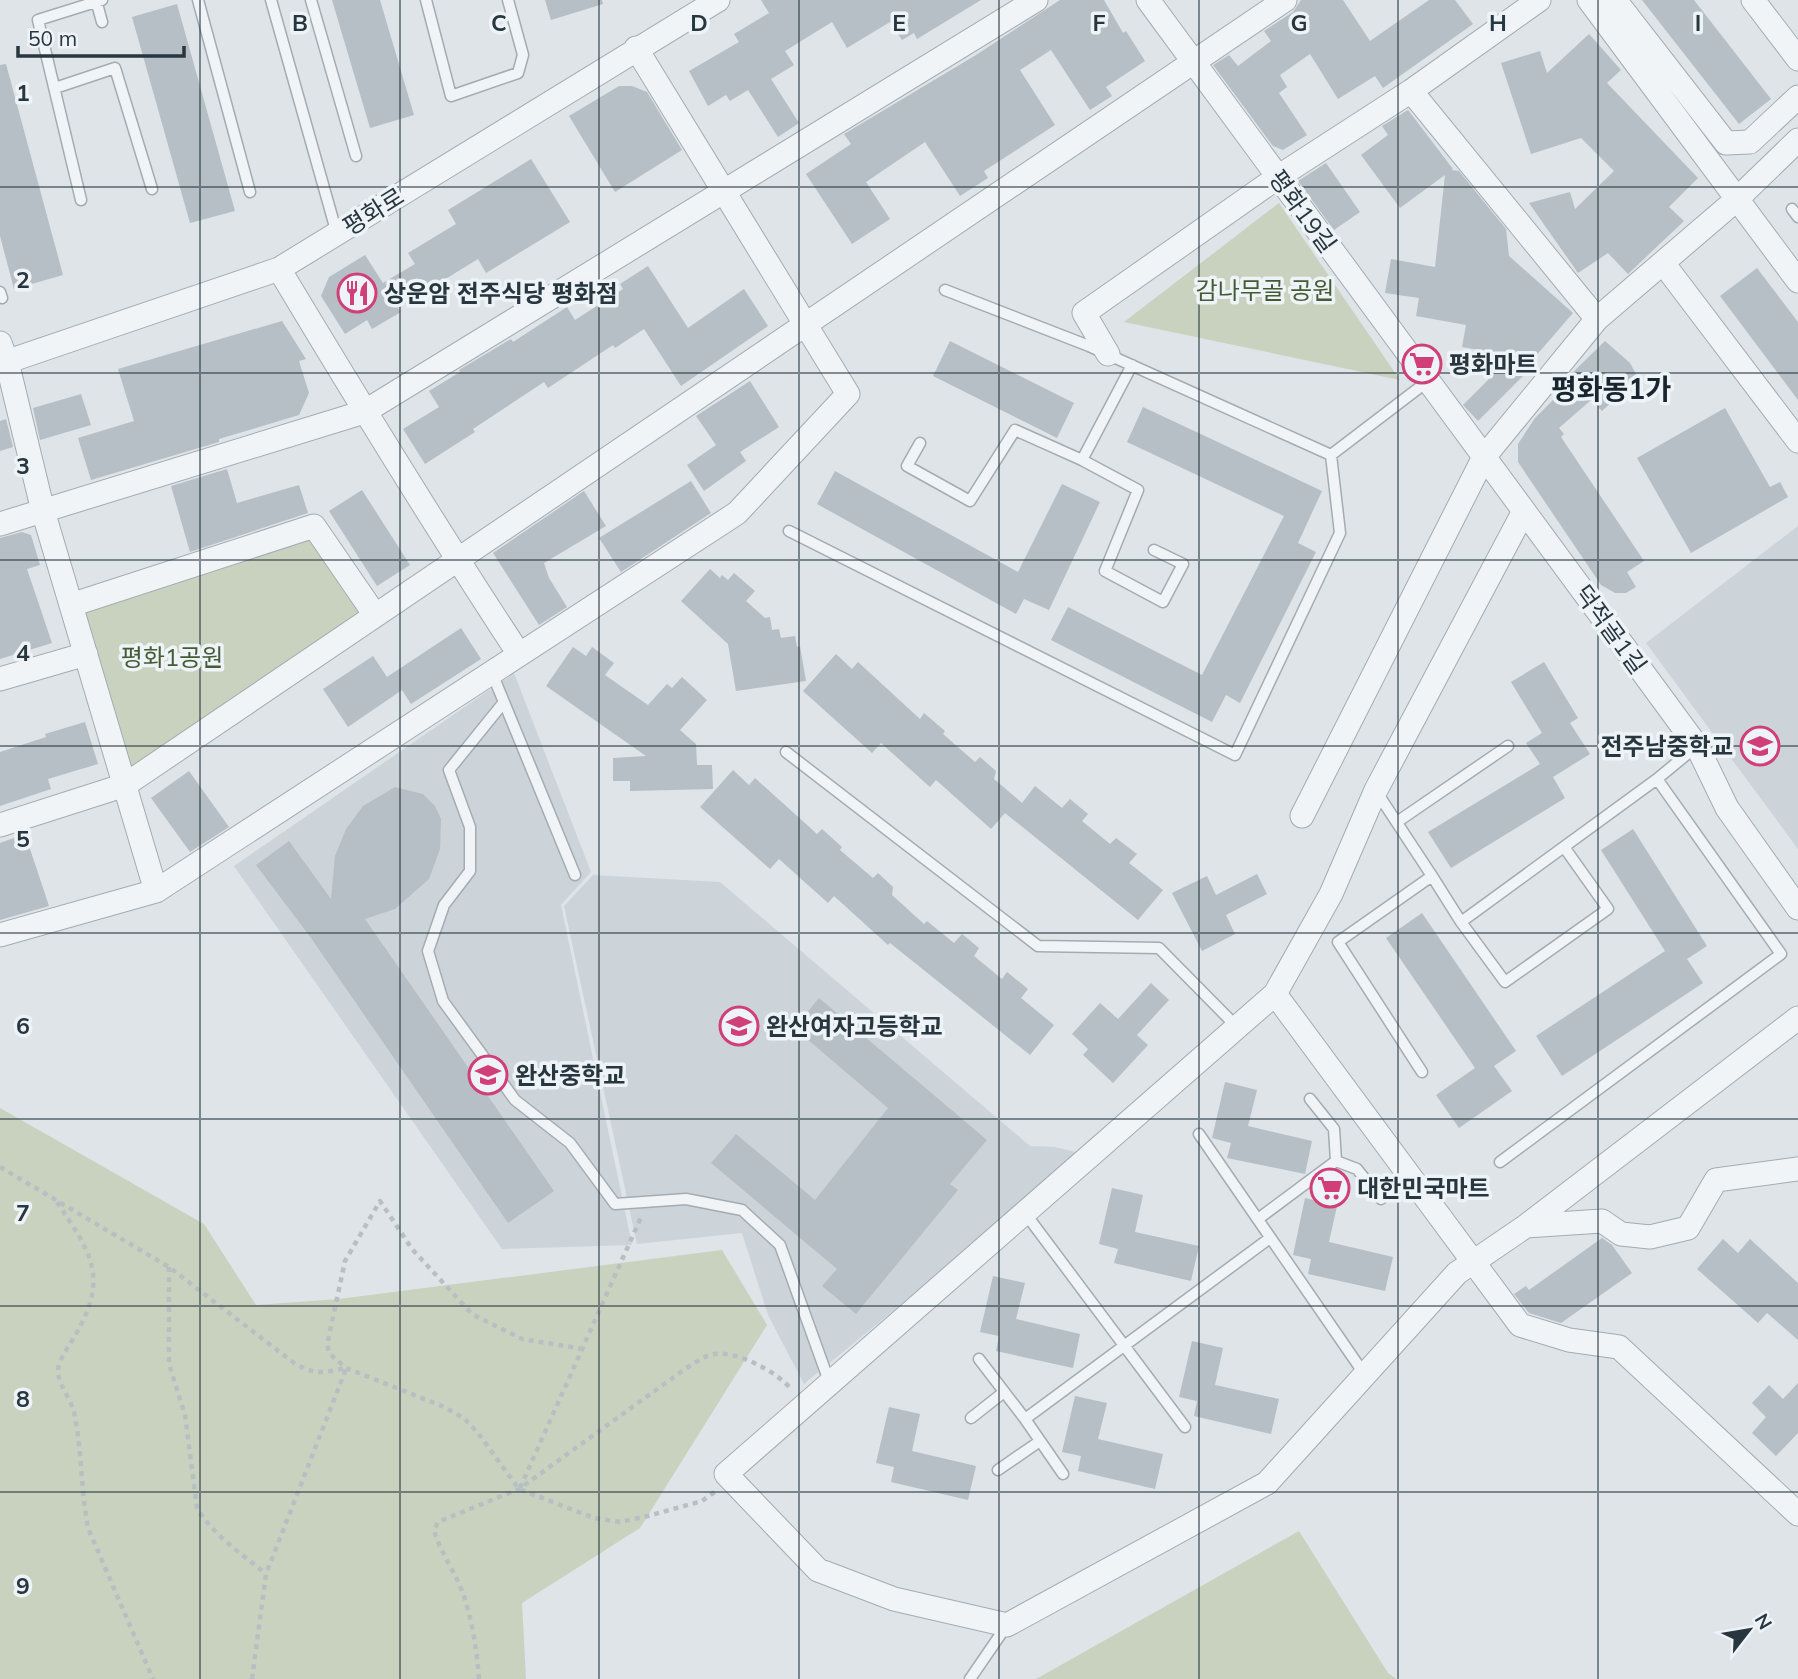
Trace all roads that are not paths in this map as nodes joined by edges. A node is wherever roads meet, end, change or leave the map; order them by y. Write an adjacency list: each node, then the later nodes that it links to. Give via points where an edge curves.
1 (198, 0): 27 (lane)
2 (271, 0): 30 (lane)
3 (311, 0): 23 (lane)
4 (426, 0): 5 (lane, via 451,96 518,73 523,55)
5 (508, 0)
6 (718, 0): 16 (street, 평화로)
7 (1036, 0): 26 (street)
8 (1147, 0): 18 (street, 평화19길)
9 (1285, 0): 18 (street)
10 (1539, 0): 20 (street)
11 (1589, 0): 29 (street)
12 (1615, 0): 21 (street, via 1726,143 1750,142)
13 (1753, 0): 17 (street)
14 (98, 1): 15 (lane); 19 (lane, via 38,20)
15 (102, 22)
16 (636, 48): 26 (street); 30 (street, 평화로)
17 (1798, 60)
18 (1192, 61): 24 (street, 평화19길); 36 (street)
19 (55, 88): 25 (lane, via 115,68); 28 (lane)
20 (1411, 91): 24 (street); 35 (street)
21 (1798, 97)
22 (1798, 140): 29 (street)
23 (356, 156)
24 (1278, 177): 37 (street, via 1084,313); 40 (street, 평화19길)
25 (152, 189)
26 (723, 191): 36 (street); 41 (street)
27 (250, 192)
28 (81, 200)
29 (1736, 200): 31 (street); 33 (street)
30 (337, 234): 32 (street, 평화로)
31 (1663, 262): 35 (street); 42 (street)
32 (279, 269): 38 (street, 평화로); 41 (street)
33 (1798, 281)
34 (945, 290): 37 (lane)
35 (1597, 319): 45 (street)
36 (806, 326): 52 (street); 56 (street, via 848,394 737,513)
37 (1108, 354): 39 (lane)
38 (2, 356): 47 (street)
39 (1132, 365): 44 (lane); 46 (lane)
40 (1428, 381): 44 (lane); 45 (street, 평화19길)
41 (365, 412): 47 (street); 52 (street)
42 (1798, 441)
43 (920, 443): 46 (lane, via 907,466 970,500 1015,430)
44 (1331, 456): 50 (lane, via 1340,533 1235,755)
45 (1484, 457): 48 (street, 덕적골1길); 66 (street)
46 (1082, 460): 51 (lane, via 1138,490 1105,571 1163,602 1183,564)
47 (43, 511): 49 (street); 53 (street)
48 (1524, 511): 61 (street, 덕적골1길); 65 (street)
49 (0, 524)
50 (789, 531)
51 (1154, 550)
52 (457, 560): 54 (street); 56 (street)
53 (71, 605): 54 (street, via 314,526); 55 (street)
54 (374, 615): 64 (street)
55 (86, 654): 58 (street); 64 (street)
56 (519, 654): 57 (street)
57 (492, 673): 59 (lane); 72 (street)
58 (0, 680)
59 (504, 702): 70 (lane); 94 (lane, via 449,770 470,827 470,871 444,905 428,951 443,1001 515,1100 570,1143 615,1204 686,1199 742,1210 780,1245)
60 (1508, 746): 67 (lane)
61 (1697, 746): 63 (lane); 73 (street, 덕적골1길, via 1727,808)
62 (786, 752): 78 (lane, via 1038,946 1158,948)
63 (1657, 779): 69 (lane); 83 (lane, via 1781,954)
64 (125, 785): 68 (street); 72 (street)
65 (1376, 790): 67 (lane); 76 (street, via 1331,894)
66 (1303, 816)
67 (1396, 821): 71 (lane)
68 (0, 825)
69 (1564, 847): 74 (lane); 74 (lane, via 1608,909 1505,982)
70 (575, 875)
71 (1432, 876): 74 (lane); 79 (lane, via 1338,943)
72 (156, 891): 75 (street)
73 (1798, 908)
74 (1461, 922)
75 (0, 935)
76 (1275, 994): 78 (street); 90 (street)
77 (1798, 1018): 88 (street)
78 (1237, 1027): 86 (street)
79 (1422, 1072)
80 (1310, 1100): 82 (lane, via 1334,1129)
81 (1199, 1135): 87 (lane)
82 (1336, 1161): 85 (lane, via 1357,1170); 87 (lane)
83 (1500, 1162)
84 (1798, 1169): 88 (street, via 1716,1180 1688,1228 1650,1237 1621,1234 1602,1221)
85 (1381, 1199)
86 (1025, 1213): 91 (lane); 94 (street)
87 (1258, 1219): 89 (lane)
88 (1526, 1226): 90 (street)
89 (1270, 1238): 91 (lane); 93 (lane)
90 (1472, 1262): 93 (street); 102 (street, via 1520,1325 1569,1340 1619,1347)
91 (1125, 1345): 97 (lane); 98 (lane)
92 (979, 1359): 95 (lane)
93 (1365, 1374): 103 (street, via 1267,1483)
94 (830, 1384): 103 (street, via 726,1474 818,1570 894,1599)
95 (1004, 1392): 96 (lane); 97 (lane)
96 (971, 1418)
97 (1025, 1419): 99 (lane)
98 (1185, 1427)
99 (1040, 1441): 100 (lane); 101 (lane)
100 (998, 1470)
101 (1063, 1474)
102 (1798, 1514)
103 (1007, 1625): 104 (lane)
104 (970, 1679)

